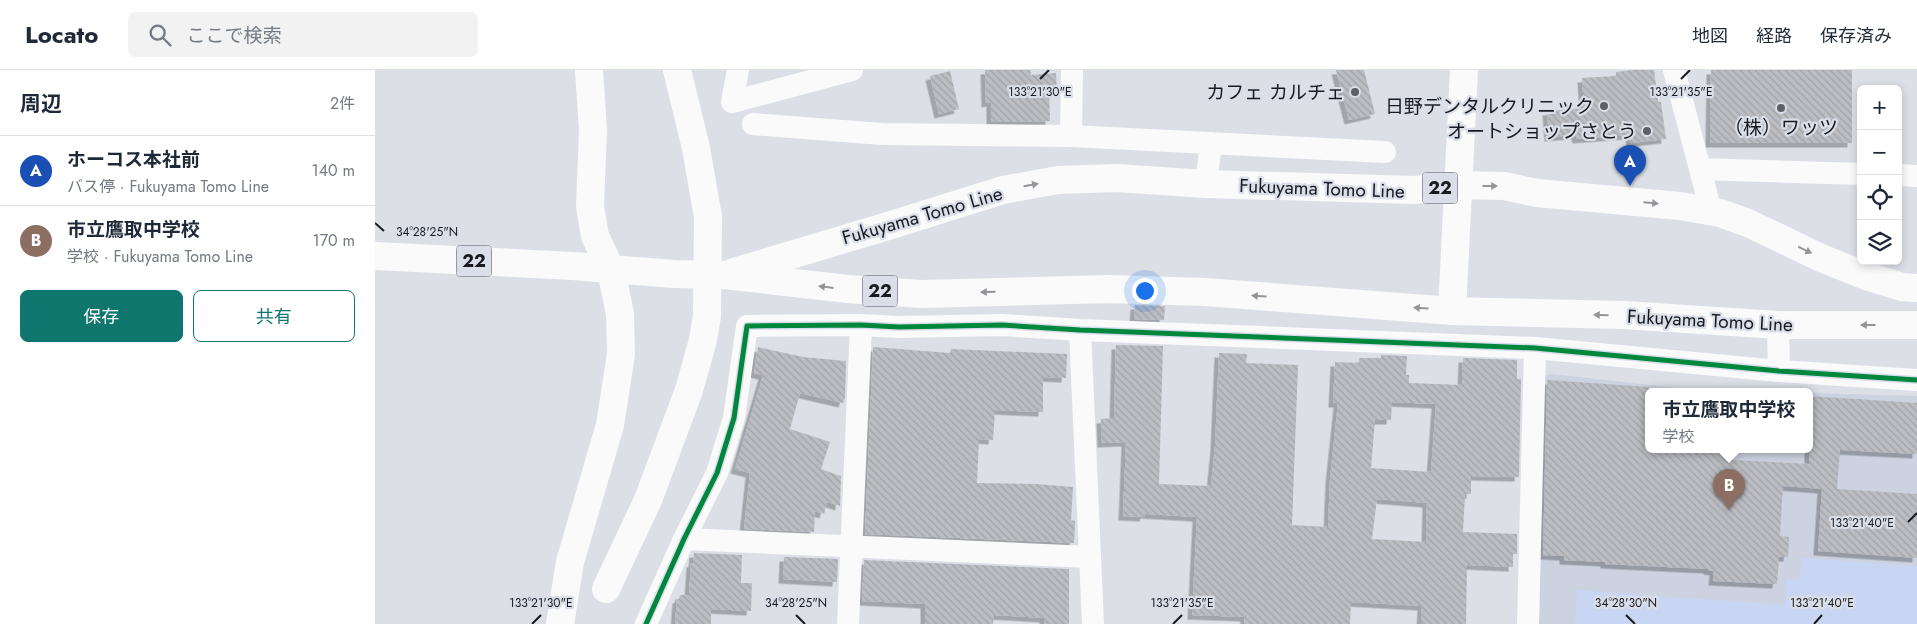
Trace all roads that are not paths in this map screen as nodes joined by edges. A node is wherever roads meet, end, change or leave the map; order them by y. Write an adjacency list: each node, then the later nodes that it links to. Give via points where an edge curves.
1 (589, 70): 20 (main road, via 593,130 590,206 595,236)
2 (677, 70): 34 (main road, via 708,217 707,316 682,408 648,500)
3 (738, 70): 4 (street, via 732,102)
4 (851, 70)
5 (1072, 70): 9 (street)
6 (1465, 70): 17 (main road)
7 (1674, 70): 12 (street)
8 (753, 124): 9 (street, via 883,134)
9 (1071, 136): 10 (street)
10 (1211, 143): 11 (street); 16 (street)
11 (1385, 152)
12 (1700, 169): 13 (street); 18 (street)
13 (1857, 174)
14 (1902, 175): 15 (street)
15 (1917, 176)
16 (1206, 184): 17 (main road, Fukuyama Tomo Line / 22, via 1413,190); 21 (main road, Fukuyama Tomo Line / 22, one-way to 16, via 1003,190 1057,180 1116,178)
17 (1460, 186): 18 (main road, Fukuyama Tomo Line / 22, one-way to 18, via 1504,186 1537,193); 23 (main road)
18 (1711, 211): 22 (main road, Fukuyama Tomo Line / 22, one-way to 22, via 1749,222 1821,258 1866,276)
19 (375, 256): 20 (main road, Fukuyama Tomo Line / 22)
20 (611, 270): 21 (main road, Fukuyama Tomo Line / 22); 35 (main road, via 620,314 621,354 610,425 570,562)
21 (724, 275): 23 (main road, Fukuyama Tomo Line / 22, one-way to 21, via 1205,292 1109,289 921,294 848,290)
22 (1917, 288)
23 (1452, 311): 25 (main road, Fukuyama Tomo Line / 22, one-way to 23)
24 (861, 325): 27 (street, via 1002,325); 31 (street, via 747,326 734,418 717,473); 32 (street)
25 (1778, 325): 26 (main road, Fukuyama Tomo Line / 22, one-way to 25); 29 (street)
26 (1917, 325)
27 (1080, 330): 28 (street); 33 (street)
28 (1535, 348): 29 (street); 39 (street)
29 (1779, 371): 30 (street)
30 (1917, 380)
31 (684, 539): 32 (street); 36 (street)
32 (852, 547): 33 (street); 37 (street)
33 (1090, 557): 38 (street)
34 (606, 589)
35 (560, 624)
36 (646, 624)
37 (848, 624)
38 (1093, 624)
39 (1529, 624)

